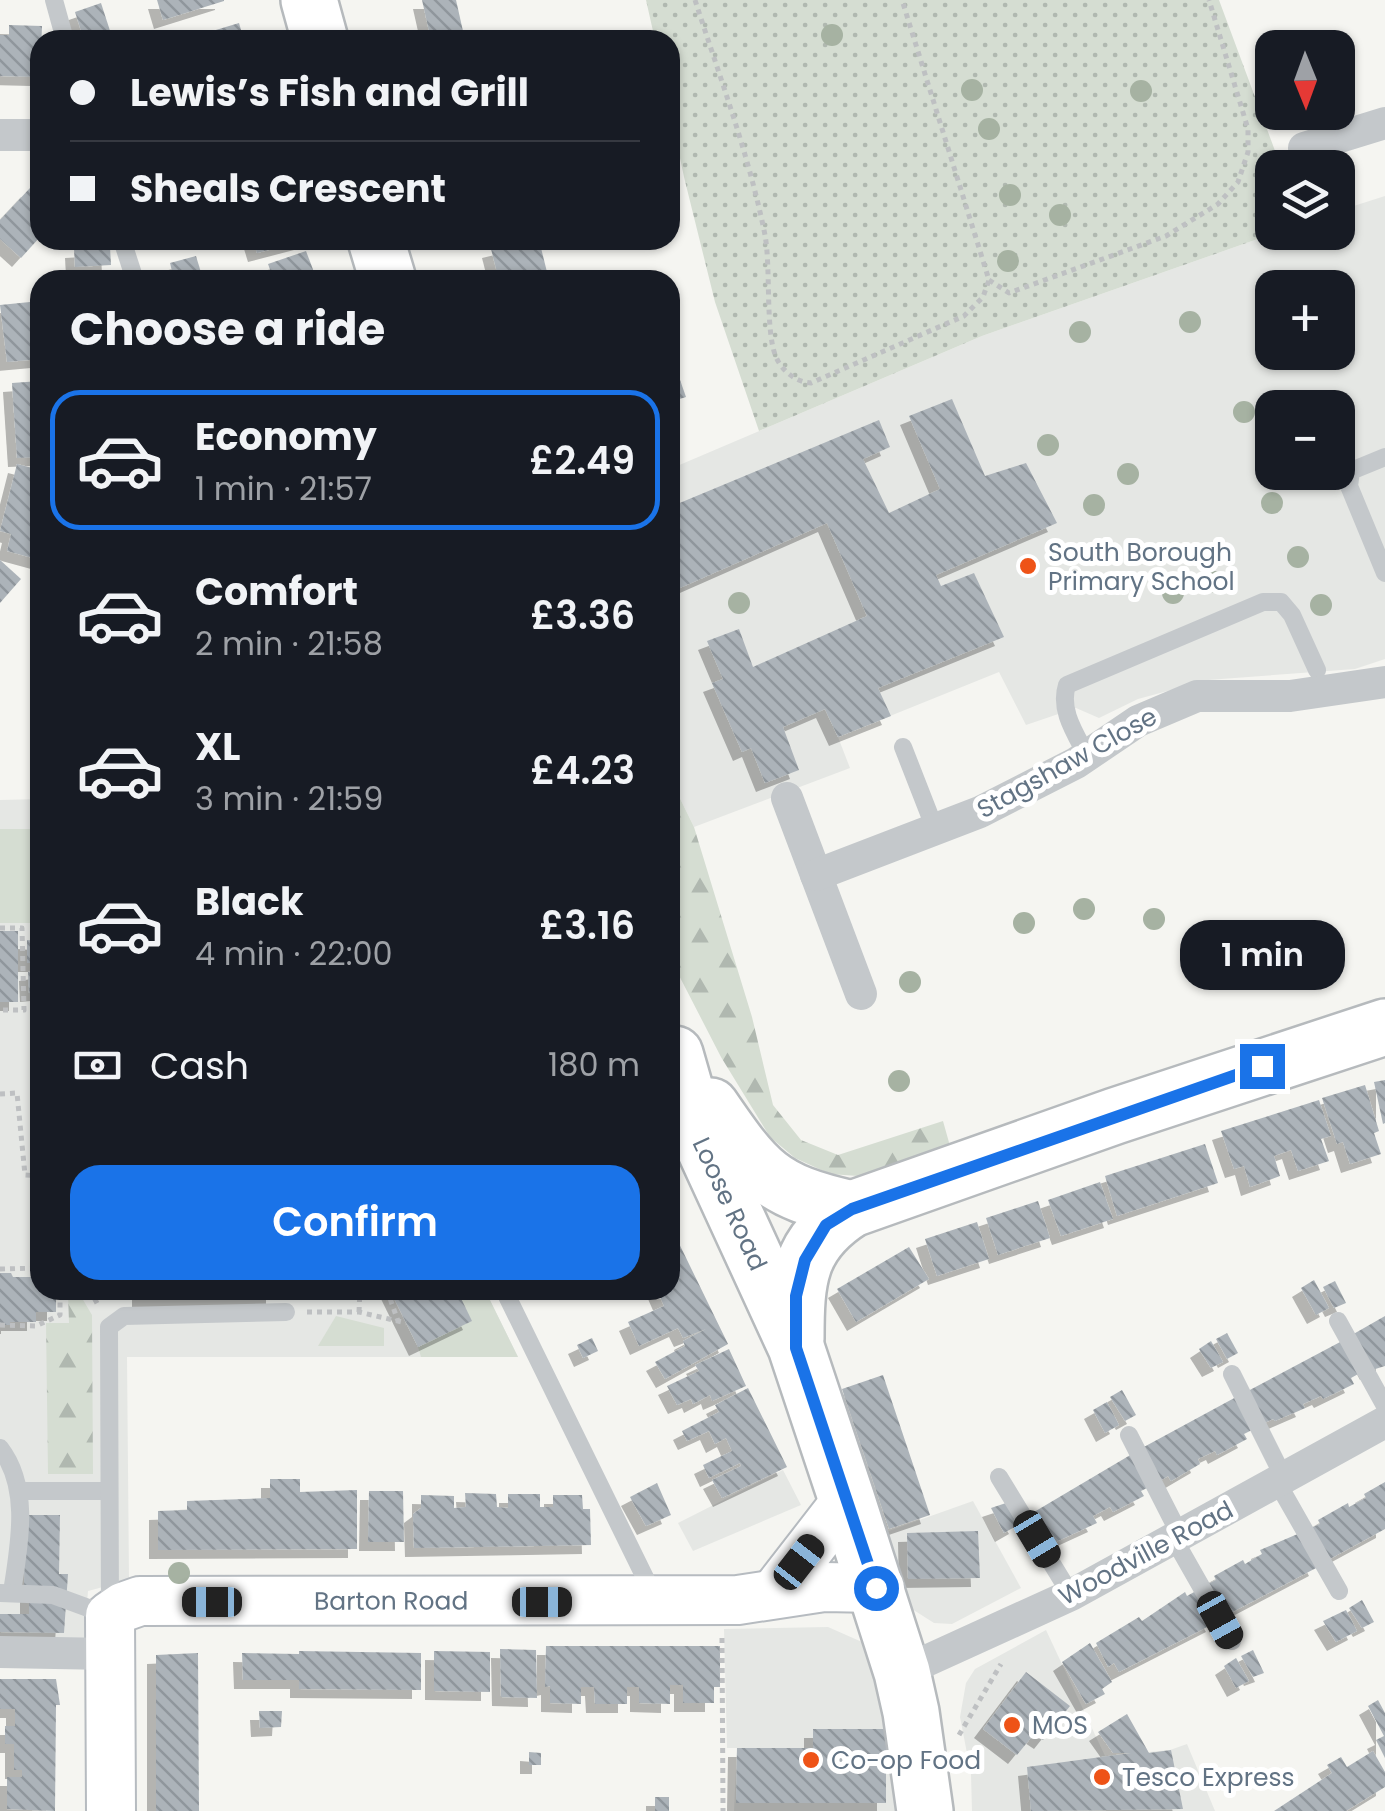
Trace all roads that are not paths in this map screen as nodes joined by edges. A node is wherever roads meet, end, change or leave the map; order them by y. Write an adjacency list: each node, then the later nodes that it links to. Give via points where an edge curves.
1 (54, 0): 3 (lane)
2 (308, 0): 4 (highway)
3 (62, 30)
4 (317, 30)
5 (1385, 123): 8 (street)
6 (0, 134): 7 (street)
7 (30, 135)
8 (1304, 148)
9 (1385, 458): 10 (lane, via 1350,471 1349,486)
10 (1385, 573)
11 (1318, 670): 14 (lane, via 1282,602 1263,602 1067,685 1062,699)
12 (1385, 682): 14 (street, Stagshaw Close, via 1290,696 1197,696 1138,721)
13 (903, 747): 16 (lane)
14 (1087, 756): 16 (street, Stagshaw Close)
15 (786, 798): 17 (street)
16 (935, 829): 17 (street, Stagshaw Close)
17 (816, 876): 18 (street)
18 (860, 994)
19 (1385, 1027): 22 (highway)
20 (680, 1060): 22 (highway, Loose Road, via 770,1180 808,1199)
21 (680, 1074): 26 (highway, Loose Road, via 698,1134)
22 (852, 1209): 26 (highway, via 826,1225 805,1260 796,1296)
23 (509, 1300): 42 (lane)
24 (286, 1312): 34 (lane, via 124,1316 109,1327)
25 (1338, 1321): 28 (lane)
26 (796, 1348): 35 (highway, Loose Road)
27 (1232, 1374): 32 (lane)
28 (1384, 1420): 32 (street, Woodville Road)
29 (1129, 1435): 36 (lane)
30 (0, 1448): 33 (lane)
31 (999, 1478): 41 (lane)
32 (1281, 1480): 36 (street, Woodville Road); 38 (lane)
33 (20, 1491): 34 (lane); 39 (lane, via 18,1552)
34 (110, 1491): 43 (lane)
35 (847, 1500): 37 (highway, Loose Road); 40 (street)
36 (1177, 1537): 41 (street, Woodville Road); 44 (lane)
37 (876, 1588): 40 (street, Barton Road); 46 (highway, Loose Road)
38 (1339, 1591)
39 (6, 1592): 43 (lane, via 53,1595)
40 (774, 1593): 42 (street, Barton Road)
41 (1071, 1595): 46 (street, Woodville Road)
42 (656, 1601): 43 (street, Barton Road, via 140,1601 122,1606)
43 (110, 1635): 45 (street); 47 (street)
44 (1232, 1641)
45 (0, 1652)
46 (902, 1672): 48 (highway, Loose Road)
47 (111, 1811)
48 (925, 1811)

